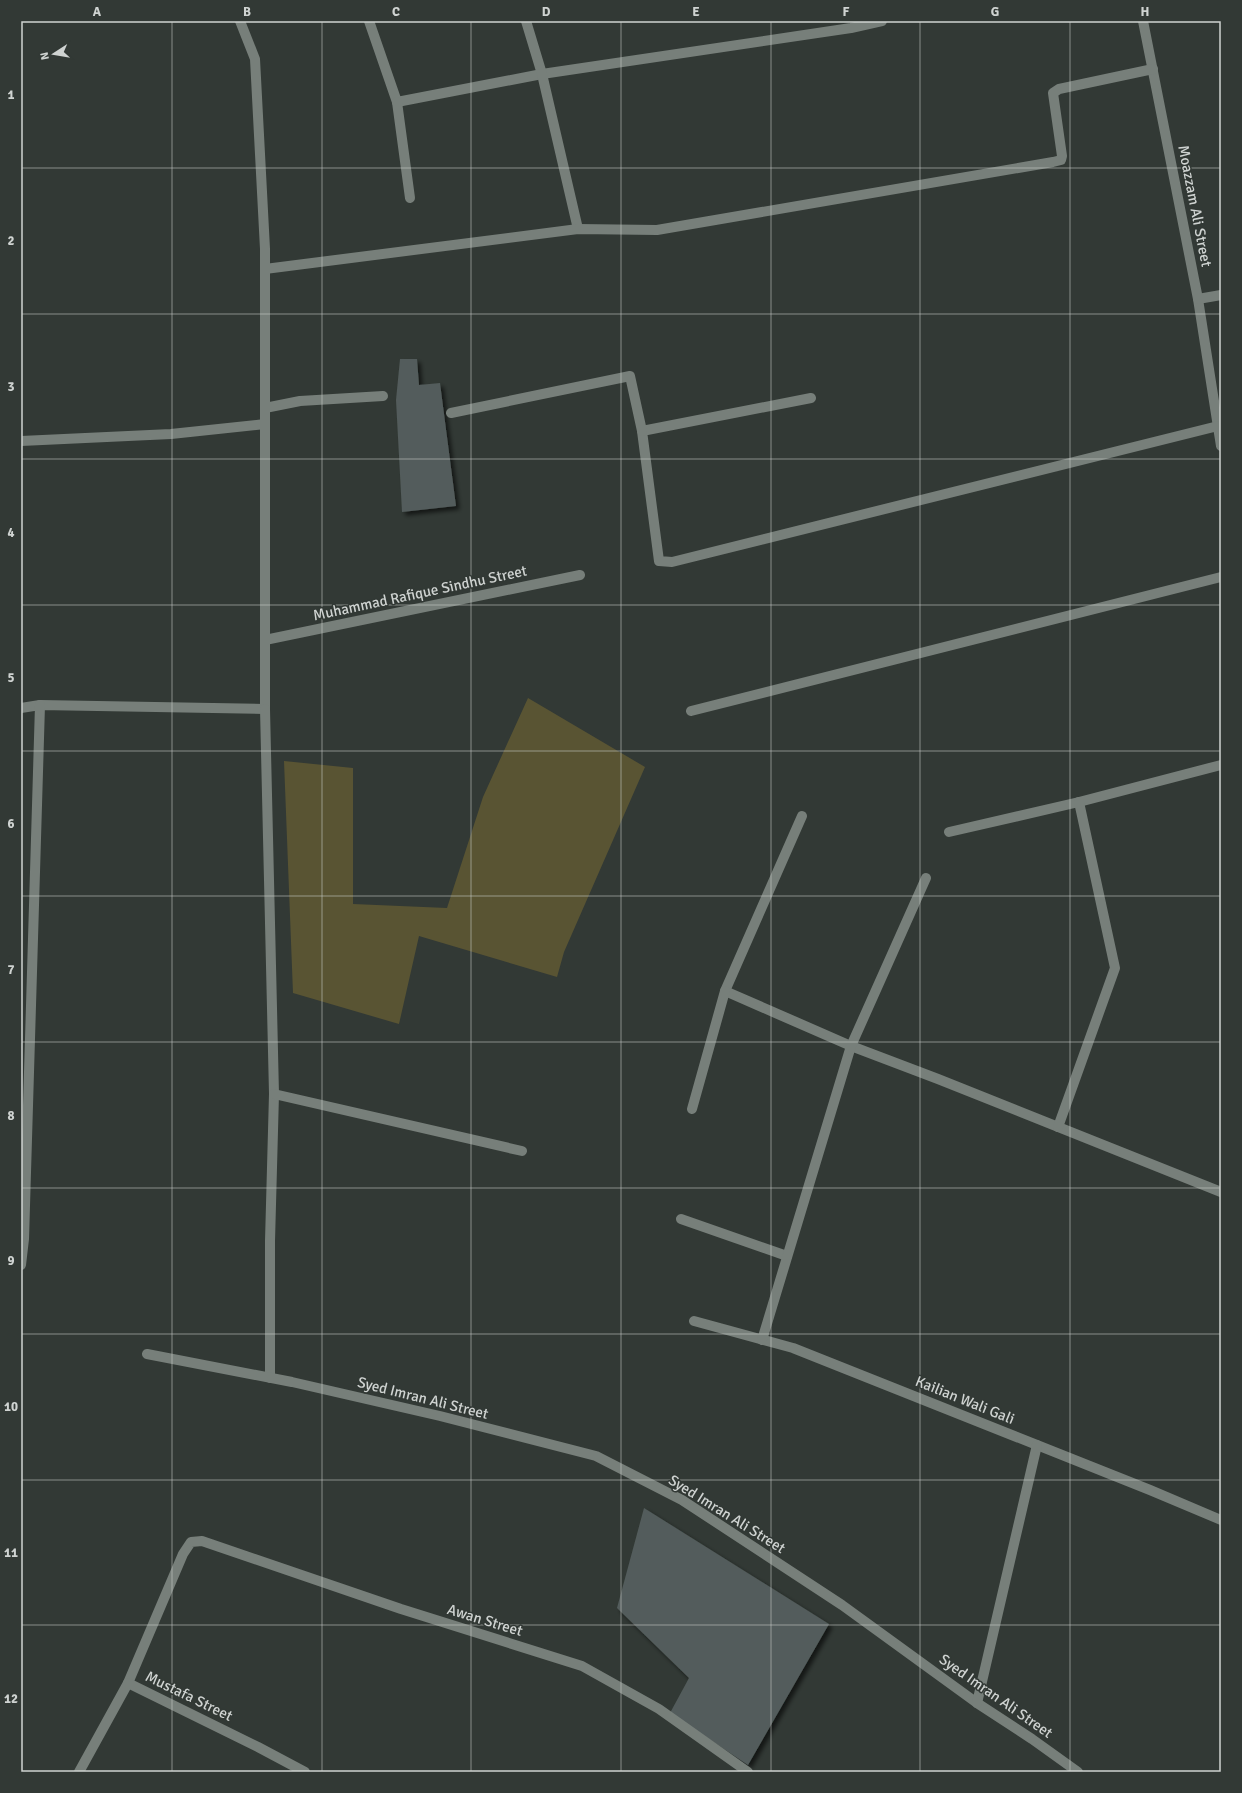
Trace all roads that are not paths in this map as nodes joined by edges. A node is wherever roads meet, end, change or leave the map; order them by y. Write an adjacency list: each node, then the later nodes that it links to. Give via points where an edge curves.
1 (240, 21): 11 (street, via 255,59)
2 (368, 21): 8 (street)
3 (526, 21): 7 (street)
4 (882, 21): 7 (street, via 851,28)
5 (1143, 21): 6 (street, Moazzam Ali Street)
6 (1153, 69): 10 (street, via 1059,89 1053,93 1061,160 657,230); 13 (street, Moazzam Ali Street)
7 (542, 74): 8 (street); 10 (street)
8 (397, 102): 9 (street)
9 (410, 198)
10 (578, 229): 11 (street)
11 (264, 269): 16 (street)
12 (1221, 295): 13 (street)
13 (1198, 299): 19 (street, Moazzam Ali Street)
14 (383, 396): 16 (street, via 300,401)
15 (811, 398): 20 (street)
16 (265, 408): 18 (street)
17 (451, 413): 20 (street, via 630,376)
18 (265, 424): 21 (street, via 171,434); 25 (street)
19 (1218, 426): 20 (street, via 672,562 659,561); 22 (street, Moazzam Ali Street)
20 (642, 431)
21 (21, 441)
22 (1221, 446)
23 (580, 575): 25 (street, Muhammad Rafique Sindhu Street)
24 (1221, 577): 29 (street)
25 (265, 640): 28 (street)
26 (40, 705): 27 (street); 28 (street); 44 (street, via 25,1231)
27 (21, 708)
28 (265, 709): 37 (street)
29 (691, 711)
30 (1221, 765): 31 (street)
31 (1079, 802): 33 (street); 39 (street, via 1115,968)
32 (802, 816): 35 (street)
33 (949, 832)
34 (926, 878): 36 (street)
35 (726, 991): 36 (street); 38 (street)
36 (851, 1046): 39 (street); 43 (street)
37 (274, 1094): 40 (street); 48 (street)
38 (692, 1109)
39 (1058, 1127): 41 (street)
40 (522, 1151)
41 (1221, 1192)
42 (681, 1220): 43 (street)
43 (788, 1256): 46 (street)
44 (21, 1264)
45 (694, 1321): 46 (street, Kailian Wali Gali)
46 (762, 1340): 49 (street, Kailian Wali Gali, via 793,1348)
47 (147, 1354): 48 (street, Syed Imran Ali Street)
48 (270, 1378): 52 (street, Syed Imran Ali Street, via 440,1416 596,1456 682,1500 842,1604)
49 (1037, 1445): 50 (street, Kailian Wali Gali); 52 (street)
50 (1221, 1520)
51 (128, 1683): 53 (street, Mustafa Street); 54 (street, Mustafa Street); 55 (street, Awan Street, via 183,1554 191,1542 202,1541 401,1609 582,1666 659,1708)
52 (977, 1703): 56 (street, Syed Imran Ali Street)
53 (79, 1772)
54 (305, 1772)
55 (748, 1772)
56 (1078, 1772)

